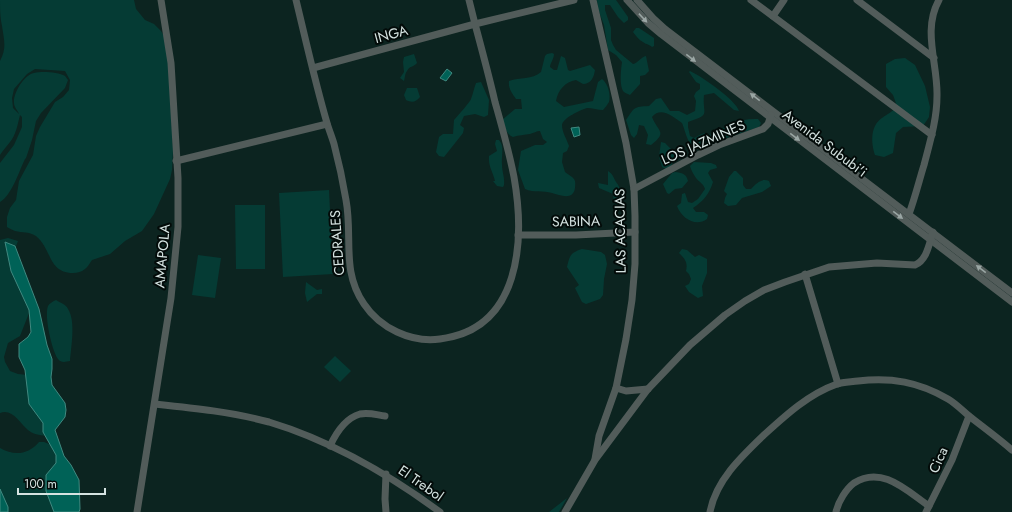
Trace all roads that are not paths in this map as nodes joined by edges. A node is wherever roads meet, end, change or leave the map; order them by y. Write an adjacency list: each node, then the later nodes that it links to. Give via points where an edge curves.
1 (161, 0): 20 (street, AMAPOLA, via 171,63)
2 (296, 0): 15 (street, CEDRALES)
3 (469, 0): 13 (street, CEDRALES)
4 (574, 0): 13 (street)
5 (593, 0): 21 (street, LAS ACACIAS, via 620,115)
6 (628, 0): 17 (street, Avenida Sububi'i, one-way to 17, via 661,34)
7 (637, 0): 16 (street, Avenida Sububi'i, one-way to 7, via 665,28)
8 (751, 0): 12 (street)
9 (784, 0): 12 (street)
10 (857, 0): 14 (street)
11 (939, 0): 14 (street, via 932,19)
12 (773, 16): 19 (street)
13 (475, 24): 15 (street, INGA); 24 (street, CEDRALES, via 514,177)
14 (934, 58): 19 (street, via 937,95)
15 (313, 68): 18 (street, CEDRALES)
16 (772, 110): 17 (street); 22 (street, Avenida Sububi'i)
17 (770, 118): 21 (street, LOS JAZMINES, via 763,129 719,145); 25 (street, Avenida Sububi'i, one-way to 25)
18 (327, 124): 20 (street); 24 (street, CEDRALES, via 346,201 351,275 364,304 376,319 388,328 420,339 436,340 452,338 473,330 499,306 507,291 514,269)
19 (932, 135): 22 (street)
20 (176, 161): 33 (street, AMAPOLA, via 178,227)
21 (634, 189): 23 (street, LAS ACACIAS)
22 (909, 214): 25 (street, Avenida Sububi'i)
23 (635, 232): 24 (street, SABINA); 31 (street, LAS ACACIAS, via 632,300)
24 (518, 235)
25 (932, 236): 26 (street, via 924,256 915,266 853,264); 27 (street, Avenida Sububi'i)
26 (805, 274): 30 (street); 32 (street, via 764,290 725,315 690,345)
27 (1005, 288): 28 (street, Avenida Sububi'i); 29 (street, Avenida Sububi'i)
28 (1012, 293)
29 (1012, 302)
30 (838, 384): 35 (street, via 874,380 911,383 950,400); 45 (street, via 789,412 746,452 730,470)
31 (616, 388): 32 (street, via 626,391); 38 (street, LAS ACACIAS, via 599,436)
32 (648, 389): 38 (street)
33 (156, 404): 36 (street, El Trebol, via 204,409 268,422 297,431); 41 (street, AMAPOLA)
34 (386, 416): 36 (street, via 360,414 352,418 336,433)
35 (969, 416): 37 (street); 40 (street, Cica, via 952,460)
36 (330, 446): 39 (street, El Trebol)
37 (1012, 450)
38 (595, 460): 44 (street)
39 (386, 474): 42 (street); 43 (street, El Trebol)
40 (928, 509): 46 (street, via 895,482 878,476 863,479 850,486)
41 (138, 512)
42 (386, 512)
43 (440, 512)
44 (565, 512)
45 (710, 512)
46 (836, 512)

